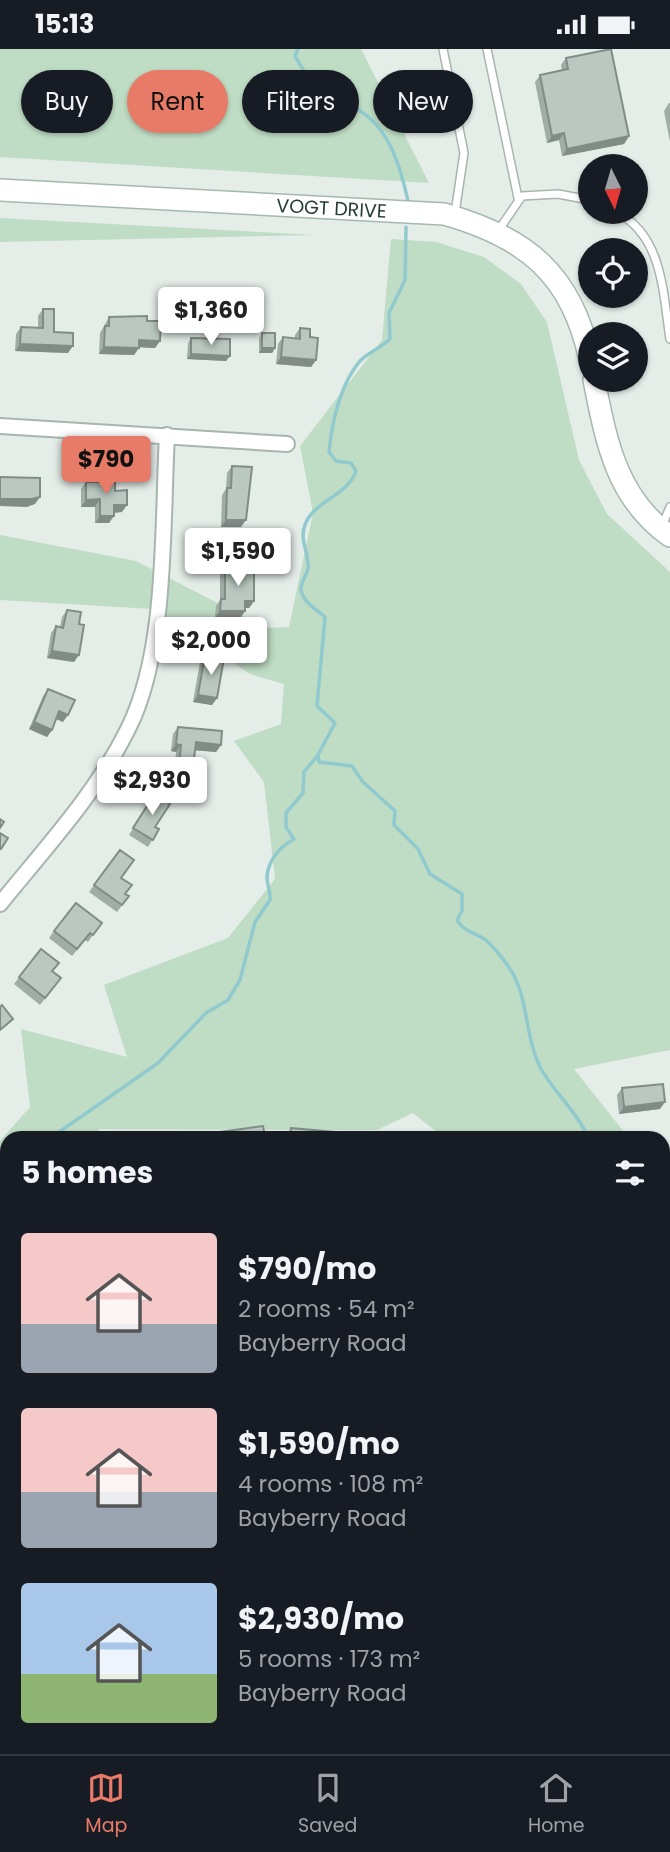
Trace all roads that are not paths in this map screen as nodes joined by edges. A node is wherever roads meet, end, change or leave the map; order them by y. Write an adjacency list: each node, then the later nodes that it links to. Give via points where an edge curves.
1 (443, 49): 6 (lane, via 464,153)
2 (486, 49): 4 (lane)
3 (0, 190): 6 (street, VOGT DRIVE)
4 (518, 198): 5 (lane, via 558,194); 8 (lane)
5 (578, 198)
6 (455, 217): 8 (street, VOGT DRIVE)
7 (635, 224): 10 (lane, via 653,248)
8 (498, 232): 9 (street, VOGT DRIVE, via 533,255 570,301)
9 (580, 322)
10 (670, 339)
11 (597, 392): 16 (street, via 612,461 627,492)
12 (0, 426): 13 (street)
13 (167, 435): 14 (street); 17 (street, via 155,630 130,727 100,780)
14 (287, 444)
15 (670, 507): 16 (lane)
16 (665, 533)
17 (0, 904)

